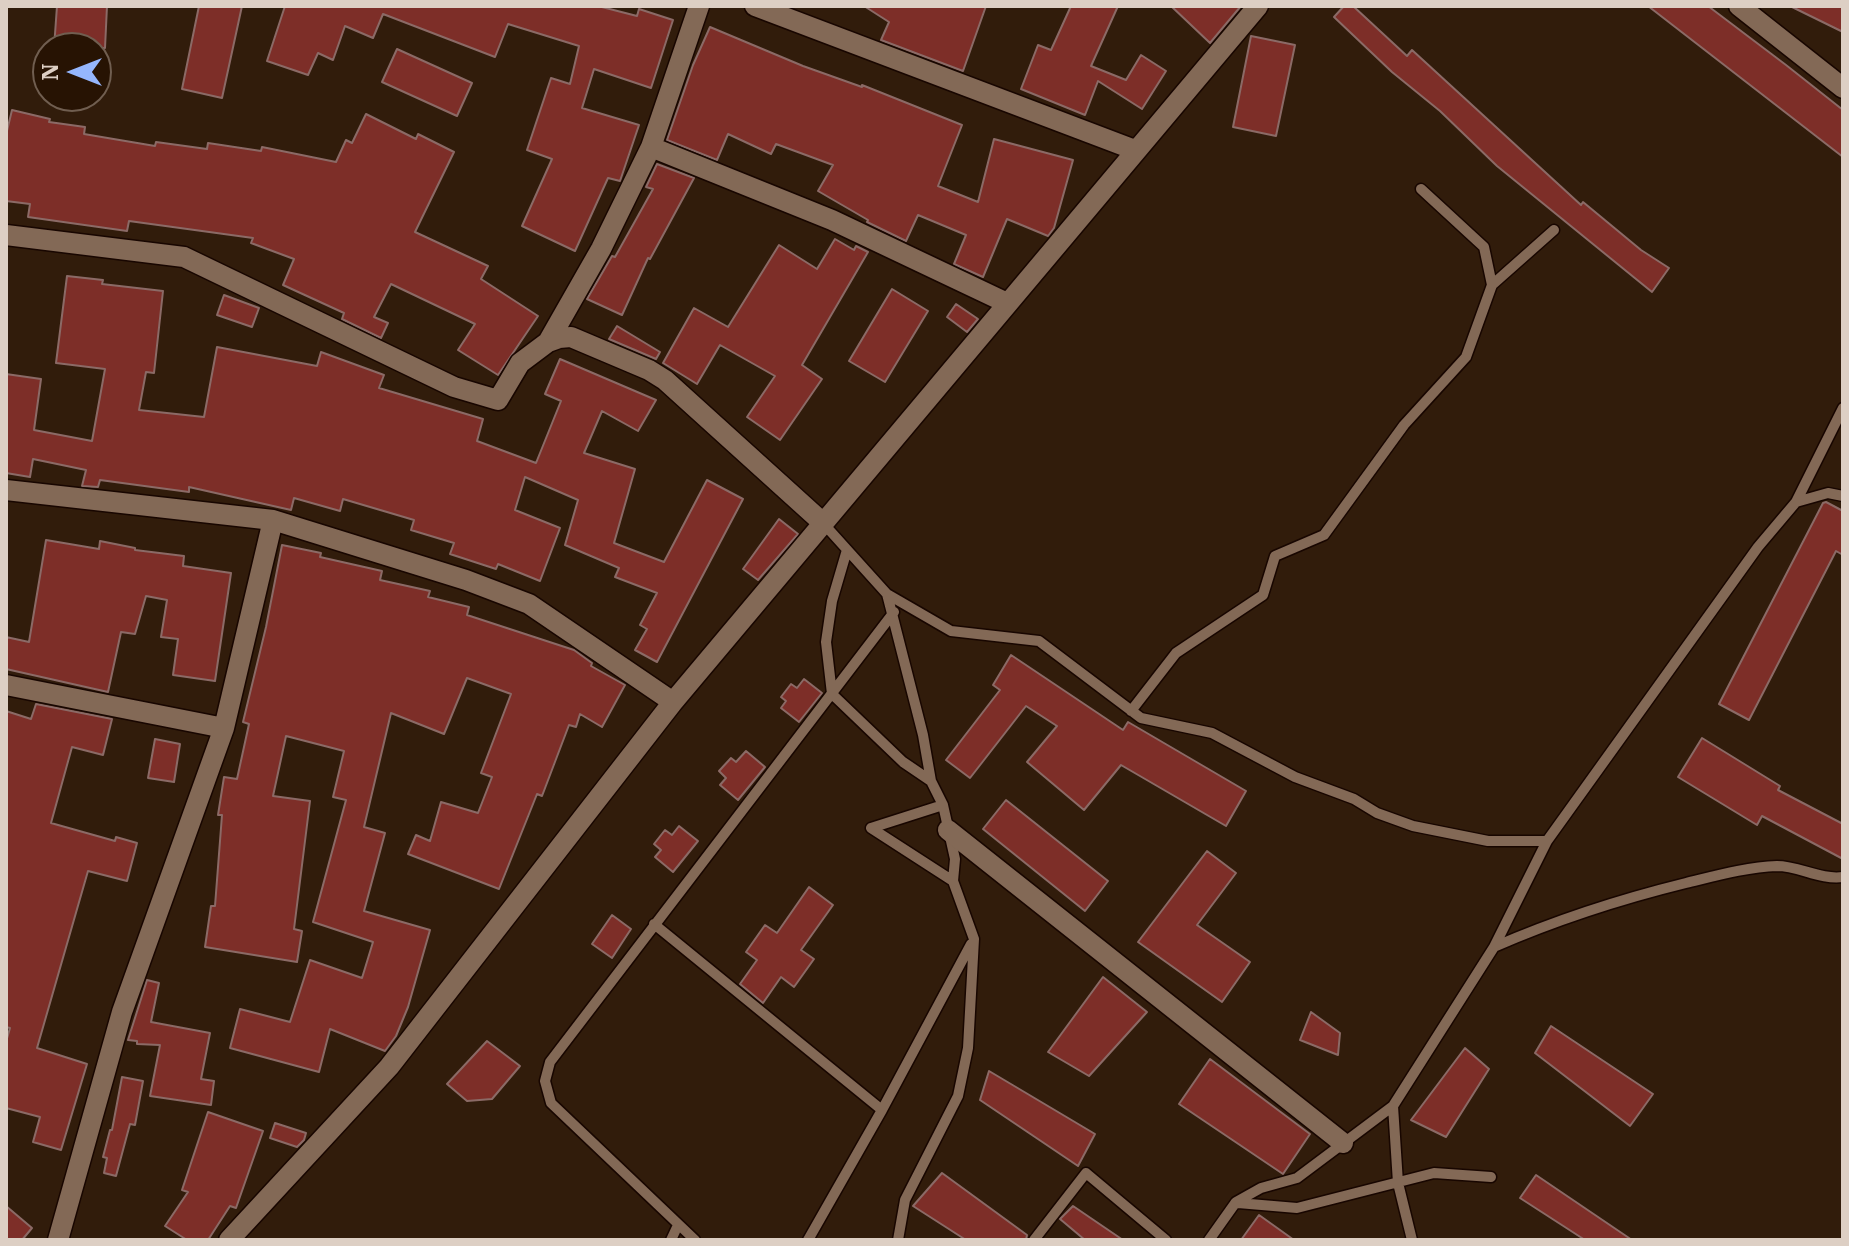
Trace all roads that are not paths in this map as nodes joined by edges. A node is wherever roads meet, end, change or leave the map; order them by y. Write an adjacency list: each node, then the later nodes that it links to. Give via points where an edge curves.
1 (699, 6): 6 (street)
2 (755, 6): 7 (street)
3 (1258, 6): 7 (street)
4 (1739, 6): 5 (street)
5 (1843, 88)
6 (651, 147): 12 (street, via 832,220); 13 (street)
7 (1135, 150): 12 (street)
8 (1421, 189): 11 (lane, via 1484,247)
9 (1554, 230): 11 (lane)
10 (6, 235): 13 (street, via 184,257 454,387 498,400 520,363)
11 (1492, 285): 26 (lane, via 1466,357 1404,425 1324,535 1275,556 1263,595 1176,653)
12 (1007, 303): 19 (street)
13 (548, 342): 19 (street, via 571,337 665,380)
14 (1843, 408): 17 (lane)
15 (6, 490): 18 (street)
16 (1843, 496): 17 (lane, via 1828,493)
17 (1796, 502): 31 (lane)
18 (273, 520): 25 (street, via 529,604); 27 (street)
19 (823, 523): 20 (lane); 25 (street)
20 (847, 550): 21 (lane); 24 (lane, via 826,642)
21 (887, 594): 22 (lane); 26 (lane, via 951,631 1039,641)
22 (894, 612): 24 (lane); 28 (lane)
23 (6, 685): 27 (street)
24 (832, 694): 28 (lane, via 903,762); 34 (lane)
25 (673, 702): 45 (street, via 389,1067)
26 (1131, 711): 31 (lane, via 1141,718 1212,733 1295,777 1413,826 1488,841)
27 (224, 728): 44 (street, via 122,1012)
28 (931, 781): 29 (lane)
29 (943, 805): 30 (lane); 33 (lane, via 871,828)
30 (948, 830): 33 (lane, via 955,859); 39 (street)
31 (1547, 841): 36 (lane)
32 (1843, 877): 36 (lane, via 1779,866 1718,875 1557,921)
33 (953, 881): 35 (lane)
34 (654, 924): 38 (lane); 43 (lane, via 560,1045 545,1081 551,1103)
35 (974, 939): 38 (lane); 49 (lane, via 968,1048 958,1096 905,1200)
36 (1494, 947): 37 (lane)
37 (1393, 1106): 39 (lane); 41 (lane)
38 (882, 1110): 48 (lane)
39 (1343, 1143): 42 (lane, via 1297,1178)
40 (1491, 1177): 41 (lane, via 1434,1173)
41 (1398, 1183): 42 (lane, via 1297,1208); 53 (lane)
42 (1236, 1202): 52 (lane)
43 (678, 1225): 46 (lane); 47 (lane)
44 (58, 1240)
45 (229, 1240)
46 (671, 1240)
47 (695, 1240)
48 (808, 1240)
49 (898, 1240)
50 (1034, 1240): 51 (lane, via 1086,1173)
51 (1166, 1240)
52 (1209, 1240)
53 (1412, 1240)

